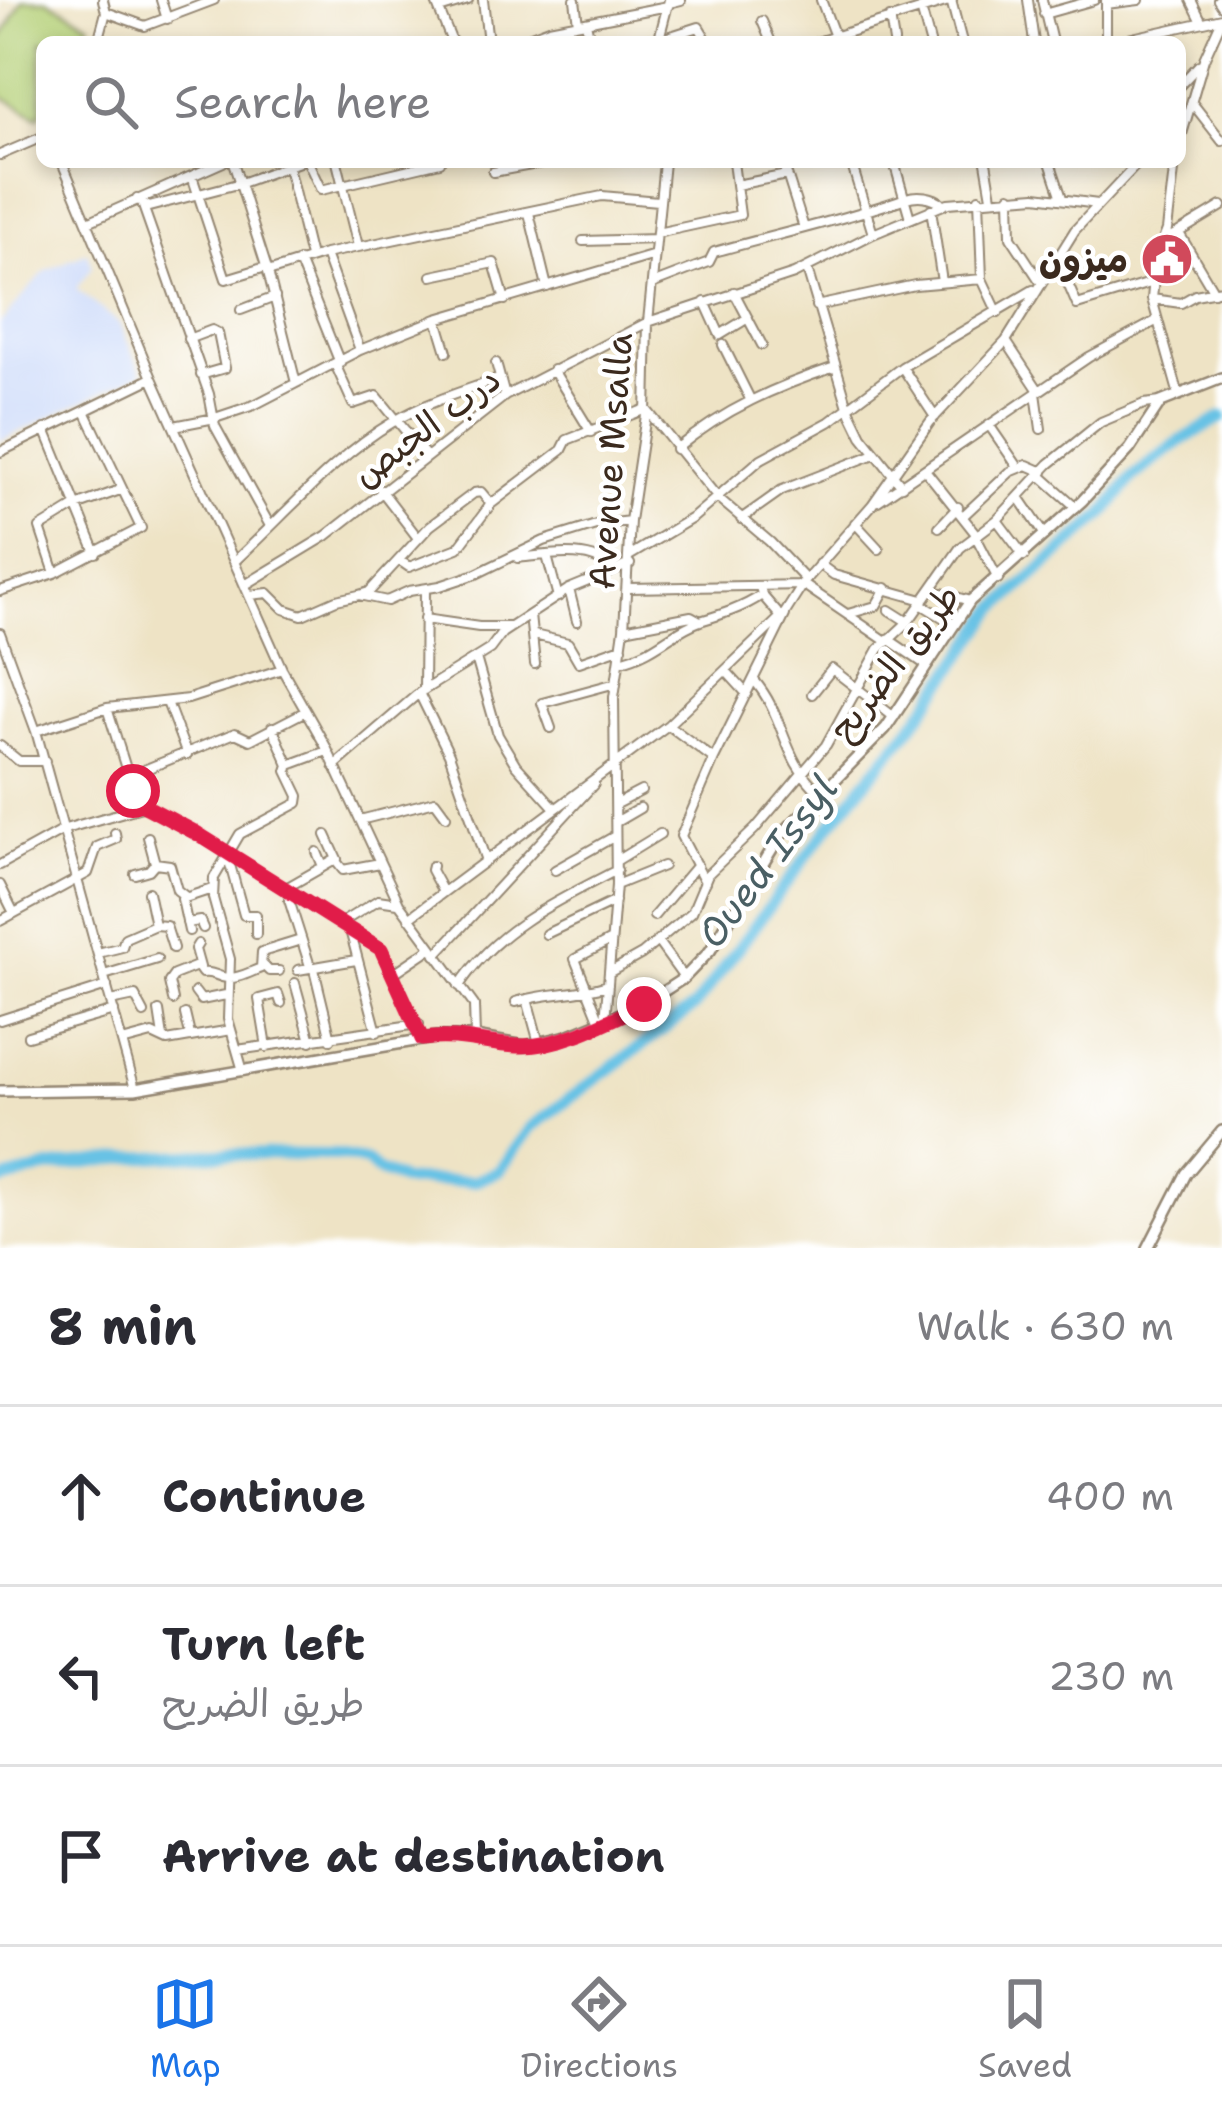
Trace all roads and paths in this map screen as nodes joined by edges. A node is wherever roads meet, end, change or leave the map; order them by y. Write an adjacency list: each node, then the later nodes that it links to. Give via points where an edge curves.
1 (103, 0): 20 (street)
2 (161, 0): 24 (street)
3 (214, 0): 24 (street)
4 (469, 0): 18 (street)
5 (483, 0): 33 (street)
6 (575, 0): 27 (street)
7 (681, 0): 17 (street)
8 (821, 0): 30 (street)
9 (898, 0): 21 (street)
10 (951, 0): 19 (street); 44 (street)
11 (1028, 0): 45 (street)
12 (1042, 0): 22 (street)
13 (1094, 0): 22 (street)
14 (1138, 0): 16 (street)
15 (1190, 0): 28 (street)
16 (1106, 2): 47 (street)
17 (669, 3): 27 (street); 37 (street)
18 (438, 4): 32 (street)
19 (921, 9): 21 (street); 43 (street)
20 (106, 12): 24 (street, via 146,26); 31 (street)
21 (903, 13): 23 (street)
22 (1044, 14): 46 (street)
23 (890, 18): 30 (street); 42 (street)
24 (167, 19)
25 (1222, 20): 28 (street); 49 (street)
26 (762, 21): 40 (street)
27 (582, 22): 29 (street); 36 (street)
28 (1202, 22): 48 (street)
29 (560, 26): 34 (street); 35 (street)
30 (834, 34): 41 (street)
31 (100, 36)
32 (450, 36)
33 (487, 36)
34 (532, 36)
35 (563, 36)
36 (588, 36)
37 (658, 36)
38 (670, 36): 39 (street, via 699,27)
39 (706, 36)
40 (768, 36)
41 (830, 36)
42 (893, 36)
43 (928, 36)
44 (960, 36)
45 (1033, 36)
46 (1050, 36)
47 (1109, 36)
48 (1138, 36)
49 (1204, 59): 50 (street); 51 (street)
50 (1186, 78)
51 (1191, 106): 52 (street); 53 (street); 55 (street)
52 (1186, 112)
53 (1186, 122)
54 (36, 140): 56 (street)
55 (1222, 141)
56 (0, 155)
57 (65, 168): 96 (street)
58 (210, 168): 77 (street)
59 (235, 168): 78 (street)
60 (285, 168): 78 (street)
61 (288, 168): 107 (street)
62 (307, 168): 79 (street, via 320,189)
63 (339, 168): 79 (street)
64 (415, 168): 79 (street)
65 (508, 168): 75 (street)
66 (663, 168): 87 (street, Avenue Msalla)
67 (734, 168): 80 (street)
68 (785, 168): 76 (street)
69 (852, 168): 94 (street)
70 (896, 168): 86 (street)
71 (987, 168): 83 (street)
72 (1052, 168): 85 (street)
73 (1133, 168): 89 (street)
74 (1174, 168): 102 (street)
75 (493, 172)
76 (787, 175): 80 (street); 97 (street)
77 (193, 176): 81 (street); 88 (street)
78 (241, 183): 81 (street); 110 (street)
79 (343, 185): 103 (street)
80 (736, 185): 100 (street, via 738,216)
81 (200, 192): 88 (street); 110 (street, via 227,280)
82 (1010, 196): 83 (street); 85 (street); 116 (street, via 1011,235)
83 (992, 197): 84 (street)
84 (979, 198): 90 (street); 112 (street)
85 (1062, 198): 89 (street)
86 (904, 200): 90 (street, via 933,197); 94 (street); 95 (street)
87 (658, 201): 93 (street, via 610,195); 100 (street, Avenue Msalla)
88 (140, 203): 96 (street); 131 (street)
89 (1100, 204): 106 (street)
90 (944, 205): 92 (street, درب الجبص)
91 (1222, 206): 98 (street)
92 (931, 209): 95 (street, درب الجبص); 113 (street)
93 (529, 213): 103 (street); 117 (street)
94 (866, 214): 97 (street); 99 (street)
95 (910, 219): 99 (street, درب الجبص)
96 (88, 222): 143 (street)
97 (804, 228): 115 (street, via 712,253 709,262)
98 (1179, 233): 102 (street); 118 (street)
99 (873, 234): 109 (street, درب الجبص)
100 (656, 236): 101 (street); 105 (street, Avenue Msalla)
101 (583, 241)
102 (1164, 241): 114 (street)
103 (358, 246): 104 (street)
104 (325, 254): 107 (street); 135 (street)
105 (655, 255): 115 (street, Avenue Msalla); 117 (street)
106 (1056, 256): 114 (street, via 1077,305); 116 (street)
107 (310, 257): 108 (street)
108 (299, 261): 110 (street); 138 (street)
109 (807, 269): 119 (street, درب الجبص); 124 (street)
110 (267, 270): 120 (street)
111 (432, 275): 122 (street, via 494,262)
112 (982, 279): 113 (street); 126 (street)
113 (942, 282): 124 (street)
114 (1153, 282): 121 (street)
115 (652, 284): 130 (street, Avenue Msalla)
116 (1037, 285): 126 (street); 132 (street)
117 (547, 287): 122 (street)
118 (1218, 291): 121 (street, via 1181,303)
119 (734, 292): 123 (street, درب الجبص); 127 (street)
120 (275, 297): 125 (street); 146 (street)
121 (1152, 299): 129 (street)
122 (505, 300): 128 (street)
123 (705, 302): 127 (street, via 719,334); 130 (street, درب الجبص)
124 (816, 306): 139 (street)
125 (241, 310)
126 (998, 313): 140 (street)
127 (748, 318): 134 (street)
128 (437, 319): 135 (street); 136 (street)
129 (1156, 321): 147 (street); 148 (street)
130 (648, 322): 141 (street, درب الجبص); 153 (street, Avenue Msalla)
131 (188, 339): 142 (street); 142 (street, via 218,333 225,368)
132 (1006, 341): 147 (street); 155 (street)
133 (723, 345): 150 (street)
134 (762, 345)
135 (360, 350): 138 (street)
136 (447, 352)
137 (496, 363): 145 (street)
138 (338, 364): 146 (street); 157 (street, via 353,404 377,396)
139 (836, 367): 150 (street); 152 (street)
140 (902, 368): 152 (street); 155 (street)
141 (553, 370): 149 (street, درب الجبص); 162 (street)
142 (201, 375): 156 (street)
143 (152, 378): 154 (street); 159 (street)
144 (1222, 378): 148 (street, طريق الضريح)
145 (498, 379): 149 (street); 157 (street)
146 (296, 383): 156 (street)
147 (1038, 392): 158 (street); 160 (street)
148 (1178, 392): 151 (street, طريق الضريح)
149 (505, 397): 166 (street, درب الجبص)
150 (750, 399): 163 (street)
151 (1161, 402): 170 (street, via 1101,422); 179 (street, طريق الضريح)
152 (848, 407): 165 (street); 175 (street, via 761,459)
153 (646, 409): 162 (street); 163 (street); 183 (street, Avenue Msalla)
154 (85, 411): 161 (street); 172 (street)
155 (935, 417): 169 (street)
156 (214, 418): 159 (street); 185 (street)
157 (395, 421): 166 (street); 185 (street)
158 (989, 425): 167 (street); 168 (street)
159 (174, 426): 195 (street)
160 (1041, 429)
161 (45, 430): 164 (street); 178 (street)
162 (591, 432): 176 (street, via 567,440)
163 (676, 449): 175 (street)
164 (0, 452)
165 (875, 454): 169 (street); 181 (street, via 782,490)
166 (426, 456): 173 (street, درب الجبص)
167 (1018, 467): 170 (street); 180 (street)
168 (926, 471): 171 (street); 180 (street)
169 (892, 474): 171 (street); 177 (street)
170 (1041, 474): 174 (street); 179 (street)
171 (902, 486): 177 (street)
172 (120, 490): 178 (street); 191 (street, via 141,528)
173 (381, 490): 189 (street); 204 (street, درب الجبص, via 326,536)
174 (1019, 496): 182 (street); 188 (street)
175 (717, 497): 181 (street); 197 (street)
176 (490, 504): 189 (street, via 477,491); 196 (street, via 452,552 409,567)
177 (872, 505): 184 (street)
178 (76, 506): 191 (street); 200 (street, via 40,528)
179 (1076, 507): 188 (street, طريق الضريح)
180 (961, 511): 186 (street); 187 (street)
181 (741, 519): 203 (street)
182 (997, 520): 187 (street); 193 (street)
183 (630, 521): 194 (street, via 580,529); 197 (street, Avenue Msalla)
184 (855, 523): 190 (street); 198 (street)
185 (269, 524): 195 (street)
186 (939, 527)
187 (976, 535): 202 (street); 211 (street)
188 (1046, 536): 193 (street, طريق الضريح)
189 (418, 538): 196 (street)
190 (879, 549)
191 (96, 553): 200 (street)
192 (547, 556): 194 (street); 199 (street, via 585,555); 214 (street)
193 (1024, 556): 202 (street, طريق الضريح)
194 (509, 558): 209 (street)
195 (236, 560): 204 (street)
196 (399, 560): 212 (street)
197 (630, 560): 199 (street); 205 (street, Avenue Msalla)
198 (819, 564): 203 (street); 207 (street)
199 (614, 570): 206 (street)
200 (55, 573): 208 (street)
201 (0, 578): 208 (street)
202 (998, 579): 215 (street, طريق الضريح)
203 (805, 582): 210 (street); 218 (street); 220 (street)
204 (245, 585): 213 (street)
205 (628, 588): 210 (street); 227 (street, Avenue Msalla)
206 (569, 589): 214 (street); 222 (street)
207 (886, 589): 216 (street); 218 (street, via 876,606)
208 (2, 590)
209 (425, 590): 212 (street, via 387,601); 221 (street)
210 (761, 590): 220 (street); 223 (street)
211 (931, 590): 215 (street); 216 (street)
212 (359, 595): 213 (street, via 302,615 271,594)
213 (250, 596): 236 (street)
214 (558, 597): 219 (street)
215 (970, 601): 225 (street, طريق الضريح)
216 (922, 602): 224 (street); 225 (street)
217 (890, 610): 224 (street)
218 (847, 614): 230 (street)
219 (530, 615): 226 (street); 229 (street)
220 (783, 617): 237 (street); 238 (street)
221 (424, 619): 226 (street); 241 (street)
222 (577, 621)
223 (700, 621): 227 (street); 233 (street)
224 (908, 622): 230 (street)
225 (952, 623): 235 (street, طريق الضريح)
226 (512, 626): 232 (street)
227 (624, 628): 231 (street, Avenue Msalla)
228 (0, 633): 251 (street)
229 (534, 634): 231 (street, via 568,643 579,662); 234 (street)
230 (887, 640): 235 (street); 240 (street)
231 (622, 647): 233 (street, Avenue Msalla)
232 (476, 658): 241 (street); 267 (street, via 498,735)
233 (621, 661): 239 (street, Avenue Msalla)
234 (536, 664)
235 (926, 665): 247 (street, طريق الضريح)
236 (282, 669): 244 (street); 246 (street)
237 (726, 670): 242 (street); 248 (street)
238 (754, 680): 242 (street); 261 (street)
239 (616, 683): 250 (street, via 542,703); 258 (street, Avenue Msalla)
240 (858, 689): 243 (street, via 832,669); 247 (street); 261 (street)
241 (421, 691): 259 (street); 280 (street)
242 (747, 694): 255 (street)
243 (812, 694)
244 (166, 702): 245 (street); 254 (street)
245 (107, 708): 251 (street); 260 (street)
246 (304, 712): 249 (street); 253 (street)
247 (894, 717): 264 (street, طريق الضريح)
248 (668, 725): 255 (street); 258 (street)
249 (272, 728): 254 (street, via 250,740 236,733); 257 (street)
250 (551, 728)
251 (36, 731): 256 (street)
252 (0, 746): 256 (street, via 19,761)
253 (327, 751): 257 (street); 259 (street)
254 (187, 755): 260 (street)
255 (714, 759): 284 (street, via 681,836)
256 (44, 761): 272 (street)
257 (290, 765): 278 (street, via 298,803 245,831)
258 (616, 765): 262 (street); 265 (street, Avenue Msalla)
259 (334, 766): 270 (street)
260 (129, 776): 266 (street)
261 (801, 776): 264 (street); 293 (street)
262 (598, 778): 267 (street); 317 (street)
263 (641, 791): 265 (street)
264 (821, 794): 329 (street, طريق الضريح, via 774,845 710,951)
265 (616, 804): 271 (street, Avenue Msalla)
266 (145, 806): 272 (street); 278 (street)
267 (554, 807): 280 (street)
268 (640, 808): 271 (street)
269 (446, 817): 270 (street, via 435,801)
270 (360, 820): 282 (street)
271 (615, 823): 276 (street, Avenue Msalla)
272 (64, 829): 287 (street); 292 (street)
273 (115, 833): 292 (street)
274 (660, 834): 286 (street)
275 (326, 835): 281 (street)
276 (615, 836): 286 (street, Avenue Msalla); 290 (street)
277 (148, 837): 283 (street)
278 (226, 852): 296 (street); 297 (street); 310 (street, via 244,915 256,915)
279 (317, 852): 285 (street)
280 (485, 859): 299 (street)
281 (337, 861): 282 (street, via 343,870); 285 (street)
282 (380, 862): 302 (street)
283 (155, 863): 291 (street); 300 (street, via 170,866)
284 (698, 863): 293 (street); 304 (street)
285 (322, 864): 297 (street)
286 (616, 865): 295 (street, Avenue Msalla); 334 (street, via 502,936)
287 (0, 866)
288 (433, 866): 299 (street)
289 (663, 866): 295 (street)
290 (555, 870)
291 (135, 874)
292 (79, 878): 303 (street); 318 (street)
293 (706, 884): 314 (street, via 692,912)
294 (0, 885): 303 (street)
295 (616, 885): 301 (street, Avenue Msalla)
296 (212, 889): 300 (street); 330 (street)
297 (289, 890): 308 (street); 312 (street)
298 (148, 892): 307 (street)
299 (443, 892): 305 (street)
300 (186, 897): 309 (street, via 188,927)
301 (615, 901): 311 (street); 313 (street, Avenue Msalla)
302 (399, 903): 305 (street); 308 (street, via 378,900)
303 (14, 914): 306 (street)
304 (654, 916)
305 (409, 917): 317 (street)
306 (0, 921)
307 (155, 926): 316 (street, via 166,926); 318 (street)
308 (346, 926): 320 (street); 327 (street, via 381,949)
309 (203, 928)
310 (256, 934)
311 (546, 934)
312 (301, 940): 321 (street, via 262,952); 323 (street)
313 (613, 940): 326 (street, Avenue Msalla); 335 (street, via 576,957)
314 (658, 942): 326 (street); 329 (street)
315 (198, 944): 322 (street)
316 (173, 948)
317 (433, 951): 327 (street); 334 (street)
318 (98, 953): 328 (street)
319 (157, 959): 328 (street)
320 (356, 960): 323 (street); 348 (street)
321 (263, 965): 325 (street); 330 (street)
322 (200, 967): 330 (street); 339 (street, via 173,976)
323 (314, 969): 324 (street); 353 (street)
324 (298, 970)
325 (279, 971)
326 (609, 972): 332 (street, Avenue Msalla)
327 (394, 973): 346 (street)
328 (104, 975): 333 (street)
329 (684, 978): 345 (street, طريق الضريح)
330 (228, 979): 337 (street)
331 (295, 983): 355 (street)
332 (608, 985): 335 (street); 345 (street, Avenue Msalla)
333 (107, 986): 340 (street); 344 (street)
334 (459, 986): 351 (street, via 476,1009)
335 (590, 991): 345 (street); 357 (street, via 522,1000)
336 (195, 992): 337 (street, via 197,999)
337 (226, 994): 347 (street)
338 (278, 994): 358 (street, via 259,999)
339 (172, 1000)
340 (112, 1006): 342 (street, via 136,996); 350 (street); 356 (street)
341 (159, 1011): 352 (street)
342 (144, 1013)
343 (185, 1014): 349 (street)
344 (0, 1020)
345 (603, 1023): 357 (street, طريق الضريح)
346 (419, 1024): 348 (street); 354 (street)
347 (231, 1030): 349 (street); 359 (street)
348 (377, 1032): 353 (street)
349 (190, 1035): 352 (street)
350 (28, 1036)
351 (475, 1037): 354 (street, طريق الضريح); 357 (street, طريق الضريح)
352 (164, 1039): 356 (street)
353 (331, 1039): 355 (street)
354 (422, 1039): 360 (street, طريق الضريح)
355 (311, 1040): 358 (street)
356 (122, 1042): 361 (street)
357 (538, 1042)
358 (267, 1047): 359 (street)
359 (237, 1050): 360 (street)
360 (243, 1071): 361 (street, طريق الضريح)
361 (135, 1089): 362 (street, طريق الضريح)
362 (0, 1091)
363 (1222, 1131): 364 (street, via 1186,1174)
364 (1148, 1248)

